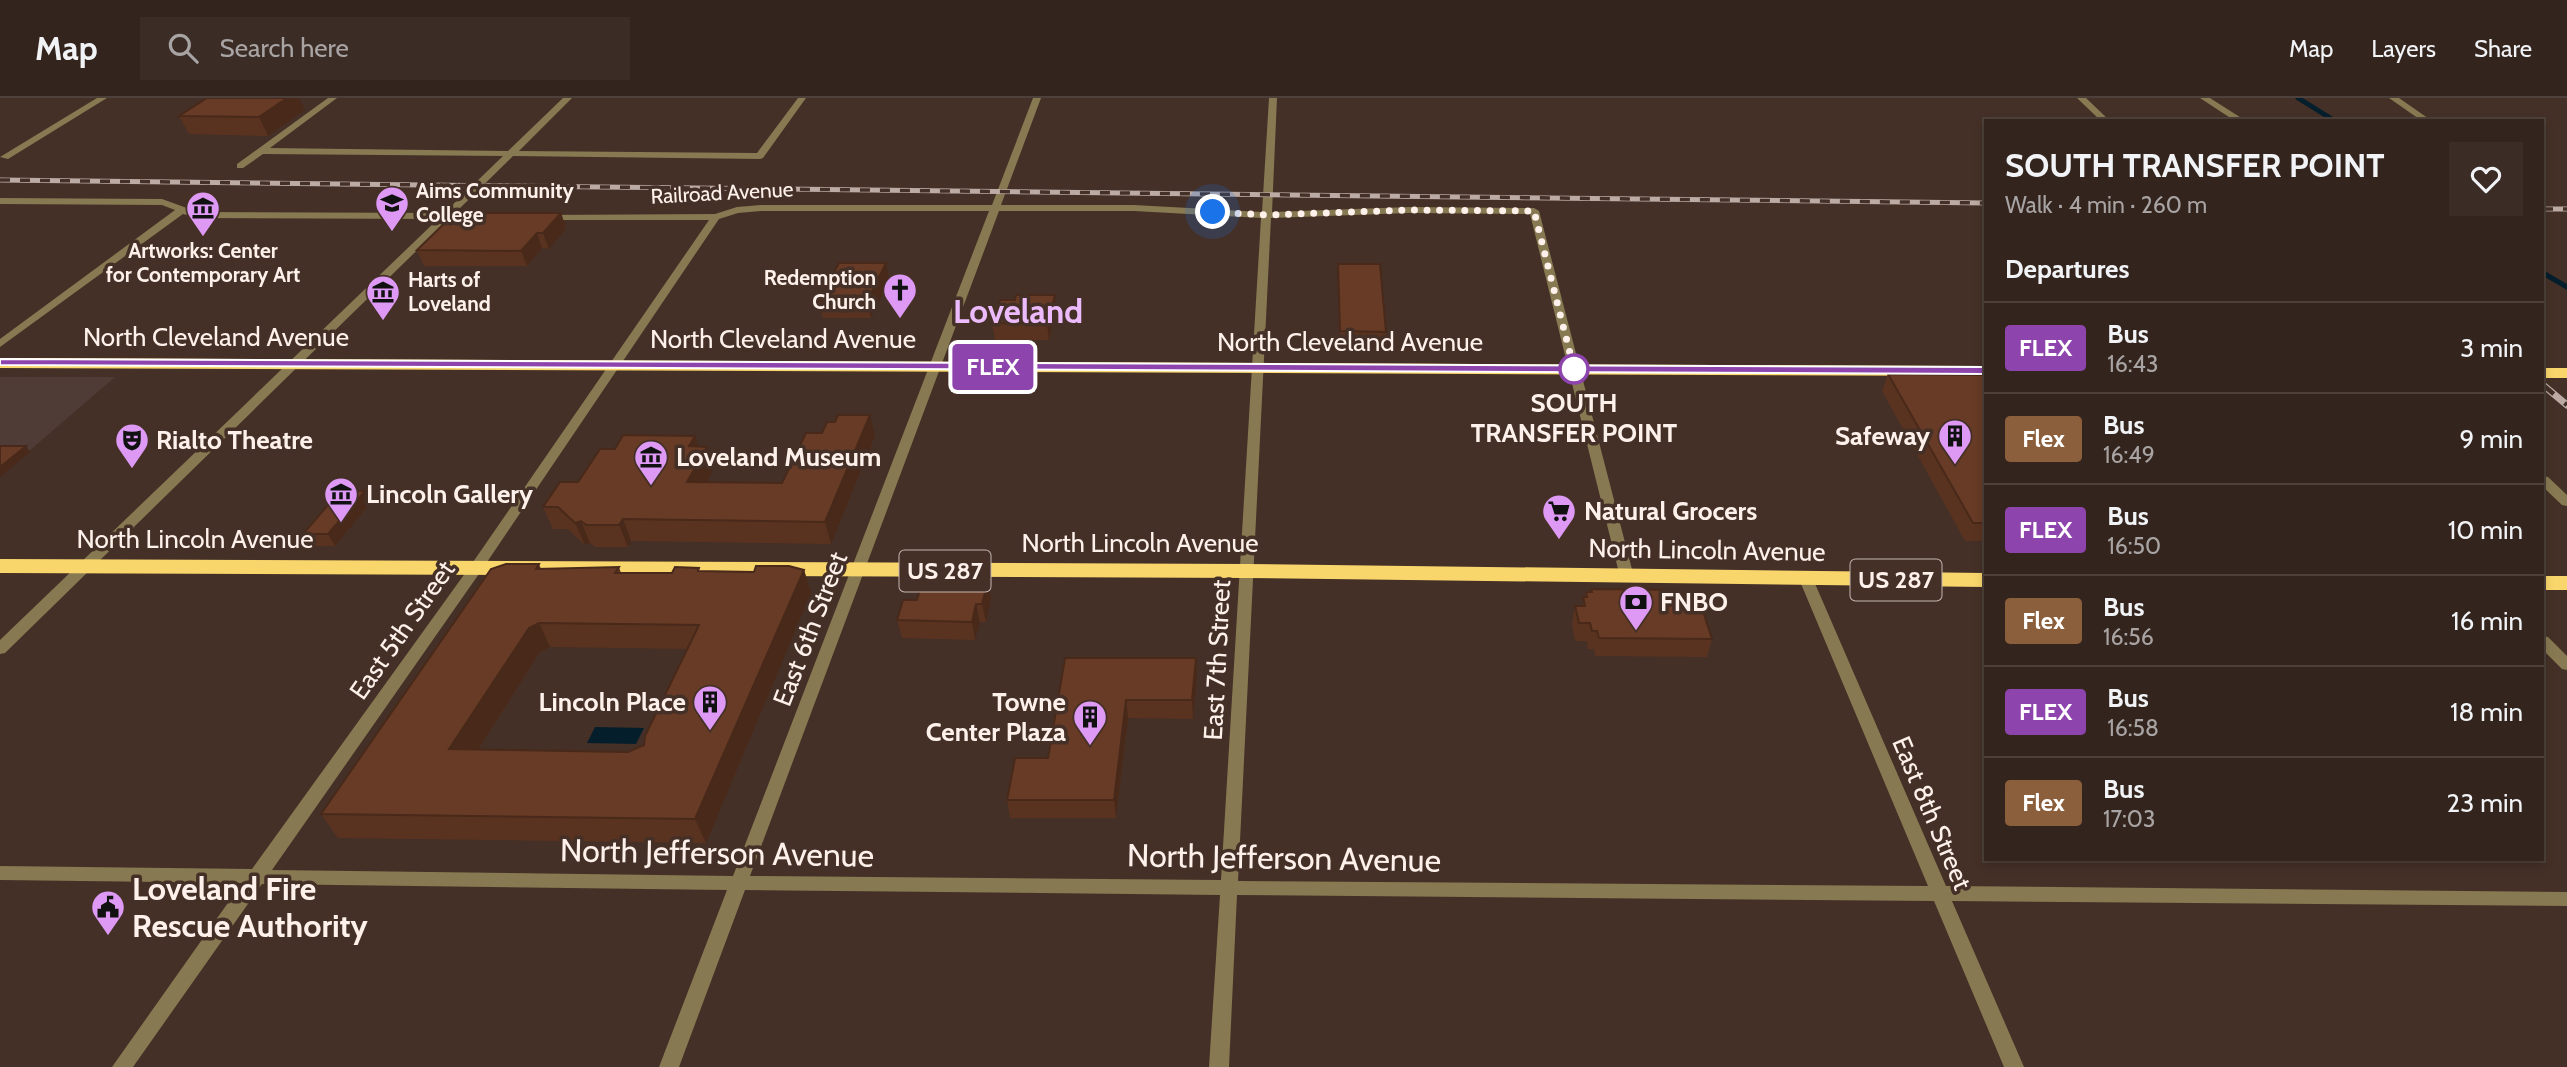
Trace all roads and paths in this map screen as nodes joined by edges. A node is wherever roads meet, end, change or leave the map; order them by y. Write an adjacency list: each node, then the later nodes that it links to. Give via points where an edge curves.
1 (103, 98): 15 (street)
2 (333, 98): 13 (street)
3 (568, 98): 14 (street)
4 (802, 98): 14 (street, Railroad Avenue, via 760,156)
5 (1037, 98): 18 (street, East 6th Street)
6 (1273, 98): 20 (street, East 7th Street)
7 (2081, 98): 10 (street)
8 (2204, 98): 11 (street)
9 (2393, 98): 12 (street)
10 (2104, 119)
11 (2239, 119)
12 (2425, 119)
13 (261, 151): 14 (street, Railroad Avenue); 16 (street)
14 (511, 153): 21 (street)
15 (5, 158)
16 (240, 166)
17 (0, 201): 19 (street, via 162,202)
18 (996, 208): 20 (street, Railroad Avenue, via 1134,208); 24 (street, Railroad Avenue, via 761,208); 29 (street, East 6th Street)
19 (180, 211): 21 (street, via 198,215); 25 (street)
20 (1267, 215): 30 (street, East 7th Street); 31 (street, Railroad Avenue, via 1534,211)
21 (446, 216): 22 (street); 27 (street)
22 (477, 216)
23 (531, 216): 24 (street, Railroad Avenue)
24 (716, 217): 28 (street, East 5th Street)
25 (0, 344)
26 (0, 363): 27 (highway, North Cleveland Avenue)
27 (296, 363): 28 (highway, North Cleveland Avenue); 38 (street)
28 (614, 365): 29 (highway, North Cleveland Avenue); 39 (street, East 5th Street)
29 (936, 367): 30 (highway, North Cleveland Avenue); 40 (street, East 6th Street)
30 (1258, 368): 31 (highway, North Cleveland Avenue); 41 (street, East 7th Street)
31 (1573, 369): 32 (highway, North Cleveland Avenue); 42 (street)
32 (1984, 371)
33 (2544, 373): 34 (highway)
34 (2567, 373)
35 (2544, 481): 36 (street)
36 (2567, 502)
37 (0, 566): 38 (highway, North Lincoln Avenue / US 287)
38 (84, 567): 39 (highway, North Lincoln Avenue / US 287); 48 (street)
39 (476, 568): 40 (highway, North Lincoln Avenue / US 287); 51 (street, East 5th Street)
40 (858, 571): 41 (highway, North Lincoln Avenue / US 287); 52 (street, East 6th Street)
41 (1247, 571): 42 (highway, North Lincoln Avenue / US 287); 53 (street, East 7th Street)
42 (1626, 577): 43 (highway, North Lincoln Avenue / US 287)
43 (1806, 579): 44 (highway, North Lincoln Avenue / US 287); 54 (street, East 8th Street)
44 (1984, 580)
45 (2544, 583): 46 (highway)
46 (2567, 583)
47 (2544, 642): 49 (street)
48 (0, 649)
49 (2567, 665)
50 (0, 873): 51 (street, North Jefferson Avenue)
51 (257, 878): 52 (street, North Jefferson Avenue); 56 (street, East 5th Street)
52 (739, 883): 53 (street, North Jefferson Avenue); 57 (street, East 6th Street)
53 (1229, 888): 54 (street, North Jefferson Avenue); 58 (street, East 7th Street)
54 (1940, 894): 55 (street, North Jefferson Avenue); 59 (street, East 8th Street)
55 (2567, 899)
56 (122, 1067)
57 (669, 1067)
58 (1219, 1067)
59 (2014, 1067)

